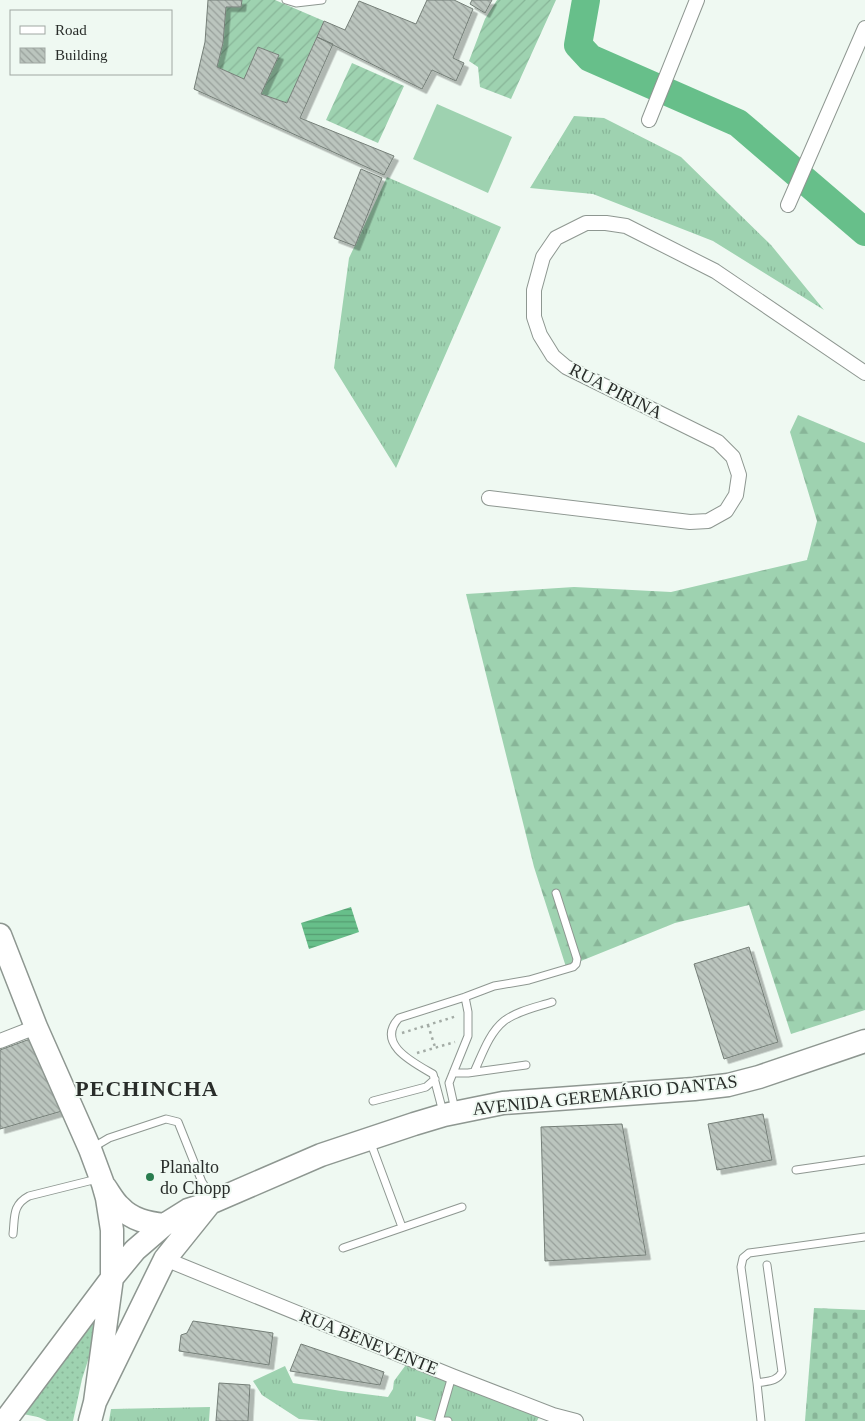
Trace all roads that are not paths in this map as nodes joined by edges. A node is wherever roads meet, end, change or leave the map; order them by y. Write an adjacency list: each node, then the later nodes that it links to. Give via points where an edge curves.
1 (286, 0): 2 (lane, via 296,3)
2 (322, 0)
3 (697, 0): 5 (street)
4 (865, 28): 6 (street)
5 (649, 120)
6 (788, 205)
7 (865, 373): 8 (street, RUA PIRINA, via 715,271 626,226 586,222 556,238 543,257 534,290 534,317 540,335 566,367 718,442 733,456 739,475 736,495 720,514 708,521 690,522)
8 (489, 498)
9 (556, 893): 11 (lane, via 576,964 529,980 494,986)
10 (0, 935): 13 (main road)
11 (464, 998): 18 (lane, via 468,1012 468,1036); 19 (lane, via 399,1018 392,1025 393,1042 408,1060 433,1074)
12 (552, 1002): 17 (lane, via 505,1021 492,1034)
13 (36, 1027): 15 (street); 24 (main road)
14 (865, 1041): 22 (main road, AVENIDA GEREMÁRIO DANTAS, via 728,1085 504,1103)
15 (0, 1042)
16 (526, 1065): 17 (lane)
17 (474, 1072): 18 (lane)
18 (453, 1073): 20 (lane)
19 (436, 1083): 20 (lane); 21 (lane); 22 (lane)
20 (449, 1083): 22 (lane)
21 (373, 1101)
22 (450, 1114): 23 (main road, AVENIDA GEREMÁRIO DANTAS)
23 (369, 1139): 28 (main road, AVENIDA GEREMÁRIO DANTAS, via 321,1155); 31 (lane)
24 (90, 1149): 27 (main road); 28 (lane, via 109,1138 166,1119 178,1122)
25 (865, 1160): 26 (lane)
26 (796, 1170)
27 (101, 1181): 30 (main road, via 120,1208 145,1223); 32 (lane, via 21,1200 16,1206); 37 (main road, via 112,1230)
28 (212, 1202): 30 (main road, AVENIDA GEREMÁRIO DANTAS, via 188,1210); 35 (main road)
29 (462, 1207): 31 (lane)
30 (164, 1225): 37 (main road, AVENIDA GEREMÁRIO DANTAS, via 135,1250)
31 (402, 1228): 34 (lane)
32 (13, 1234)
33 (865, 1237): 39 (lane, via 749,1253 743,1258 741,1266)
34 (343, 1248)
35 (165, 1259): 38 (street, RUA BENEVENTE); 40 (main road)
36 (767, 1265): 39 (lane, via 782,1372 775,1380)
37 (112, 1278): 40 (main road); 41 (main road, AVENIDA GEREMÁRIO DANTAS)
38 (452, 1376): 42 (lane); 44 (street, RUA BENEVENTE)
39 (757, 1383): 45 (lane)
40 (93, 1412)
41 (5, 1421)
42 (439, 1421): 43 (lane)
43 (448, 1421)
44 (576, 1421)
45 (761, 1421)

